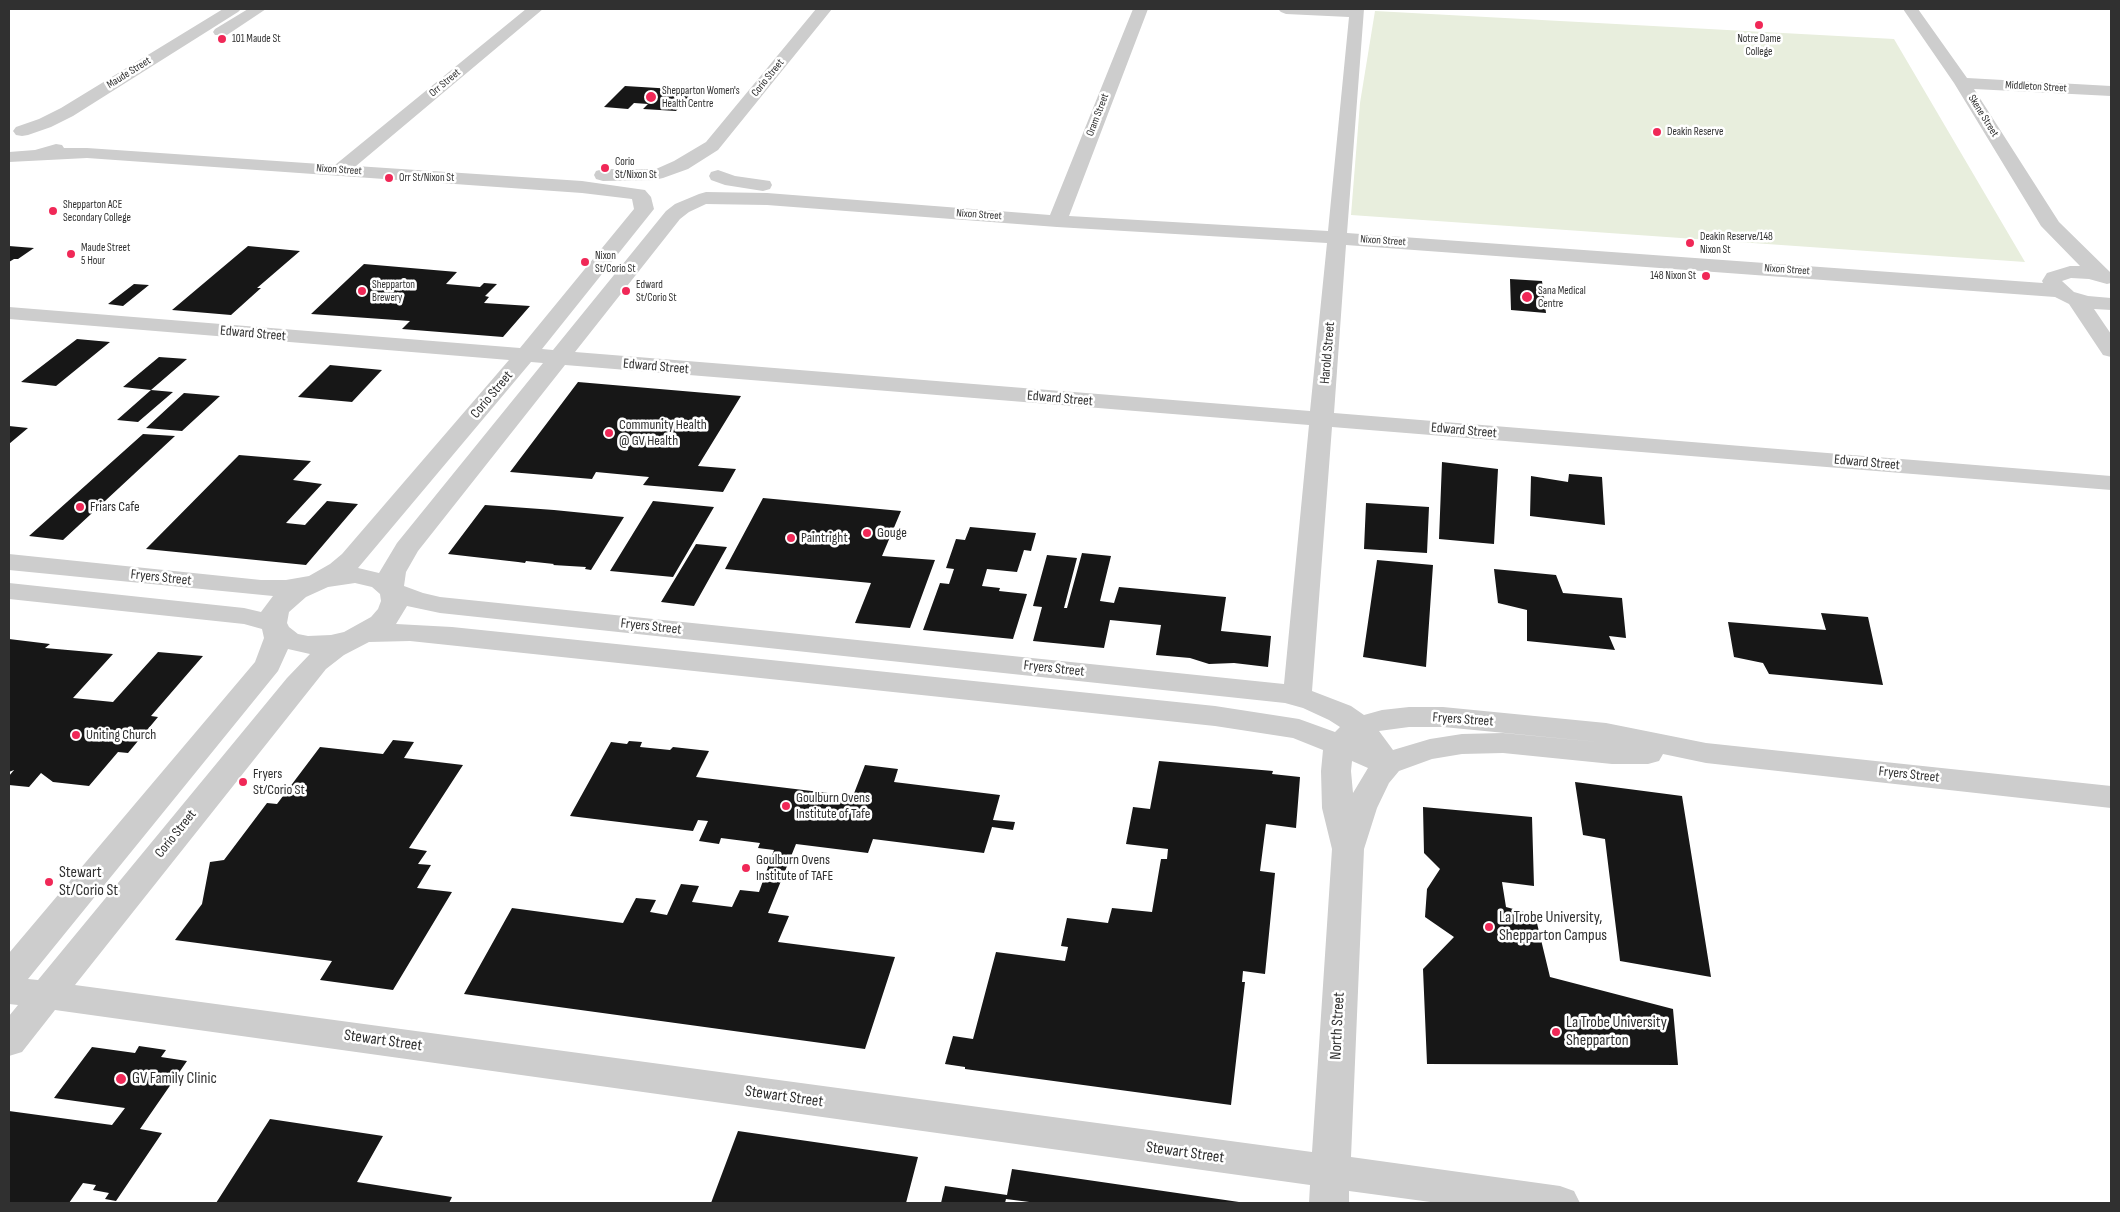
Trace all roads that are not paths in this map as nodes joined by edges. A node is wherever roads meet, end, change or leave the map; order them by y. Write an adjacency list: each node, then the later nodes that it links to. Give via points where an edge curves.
1 (535, 9): 17 (street, Orr Street)
2 (824, 9): 14 (street, Corio Street)
3 (1140, 9): 24 (street, Oram Street)
4 (1286, 9): 6 (street)
5 (1911, 9): 10 (street, Skene Street)
6 (1357, 11): 26 (street, Harold Street)
7 (241, 12): 8 (street, Maude Street); 9 (street, Maude Street)
8 (136, 69): 9 (street); 13 (street, Maude Street, via 67,112)
9 (161, 70): 12 (street, Maude Street)
10 (1962, 83): 11 (street, Middleton Street); 25 (street, Skene Street)
11 (2111, 91)
12 (72, 130): 13 (street, Nixon Street, via 49,128); 15 (street, Maude Street, via 70,139 59,148); 17 (street, Nixon Street, via 100,140)
13 (14, 133)
14 (712, 146): 20 (street, Corio Street, via 681,165); 21 (street)
15 (37, 155): 16 (street); 18 (street); 19 (street, Nixon Street, via 87,153)
16 (9, 157)
17 (355, 158): 19 (street, Orr Street); 20 (street, Nixon Street, via 612,175)
18 (9, 167)
19 (340, 170): 22 (street, Nixon Street, via 582,186)
20 (658, 173): 21 (street, Nixon Street, via 691,169); 22 (street, via 638,184 636,189)
21 (716, 175): 23 (street, via 722,182 721,188); 24 (street, Nixon Street, via 752,184)
22 (640, 196): 23 (street, Nixon Street, via 666,204); 32 (street, Corio Street, via 642,212)
23 (702, 199): 24 (street, Nixon Street, via 767,199); 33 (street, Corio Street, via 674,214)
24 (1060, 213): 26 (street, Nixon Street)
25 (2051, 226): 27 (street, Skene Street); 28 (street, Skene Street)
26 (1338, 232): 28 (street, Nixon Street); 34 (street, Harold Street)
27 (2106, 278): 28 (street, via 2079,272)
28 (2064, 284): 29 (street, via 2096,303); 31 (street, Skene Street)
29 (2111, 304)
30 (9, 314): 32 (street, Edward Street)
31 (2111, 350)
32 (524, 356): 33 (street, Edward Street); 37 (street, Corio Street, via 351,560)
33 (558, 359): 34 (street, Edward Street); 38 (street, Corio Street, via 406,549 393,572)
34 (1322, 420): 35 (street, Edward Street); 45 (street, Harold Street)
35 (2111, 483)
36 (9, 562): 37 (street, Fryers Street, via 261,588 286,588)
37 (318, 581): 38 (street, Fryers Street, via 355,575 381,581); 40 (street, Corio Street, via 283,601 275,612)
38 (391, 589): 41 (street, Corio Street, via 395,601 391,612 381,624); 42 (street, Fryers Street, via 416,600 440,605)
39 (9, 591): 40 (street, Fryers Street, via 244,616)
40 (275, 628): 41 (street, Fryers Street, via 289,641 308,645 331,644); 52 (street, via 275,647 268,665)
41 (360, 636): 43 (street, via 419,633); 54 (street, Corio Street, via 322,658 301,680)
42 (812, 644): 43 (street); 44 (street, Fryers Street)
43 (800, 672): 46 (street)
44 (1218, 686): 45 (street, Fryers Street); 46 (street)
45 (1297, 697): 47 (street, Fryers Street, via 1340,713)
46 (1215, 716): 47 (street)
47 (1349, 736): 48 (street, Fryers Street, via 1391,719 1443,717 1606,733); 49 (street); 51 (street, North Street, via 1336,771 1338,808)
48 (1706, 753): 49 (street, Fryers Street, via 1612,754 1502,743 1462,744 1430,749); 50 (street, Fryers Street)
49 (1388, 764): 51 (street, North Street, via 1376,778 1361,808)
50 (2111, 797)
51 (1348, 849): 56 (street, North Street)
52 (9, 976)
53 (9, 990): 54 (street, Stewart Street)
54 (47, 995): 55 (street, Corio Street); 56 (street, Stewart Street)
55 (9, 1042)
56 (1330, 1188): 57 (street, Stewart Street)
57 (1560, 1203)

